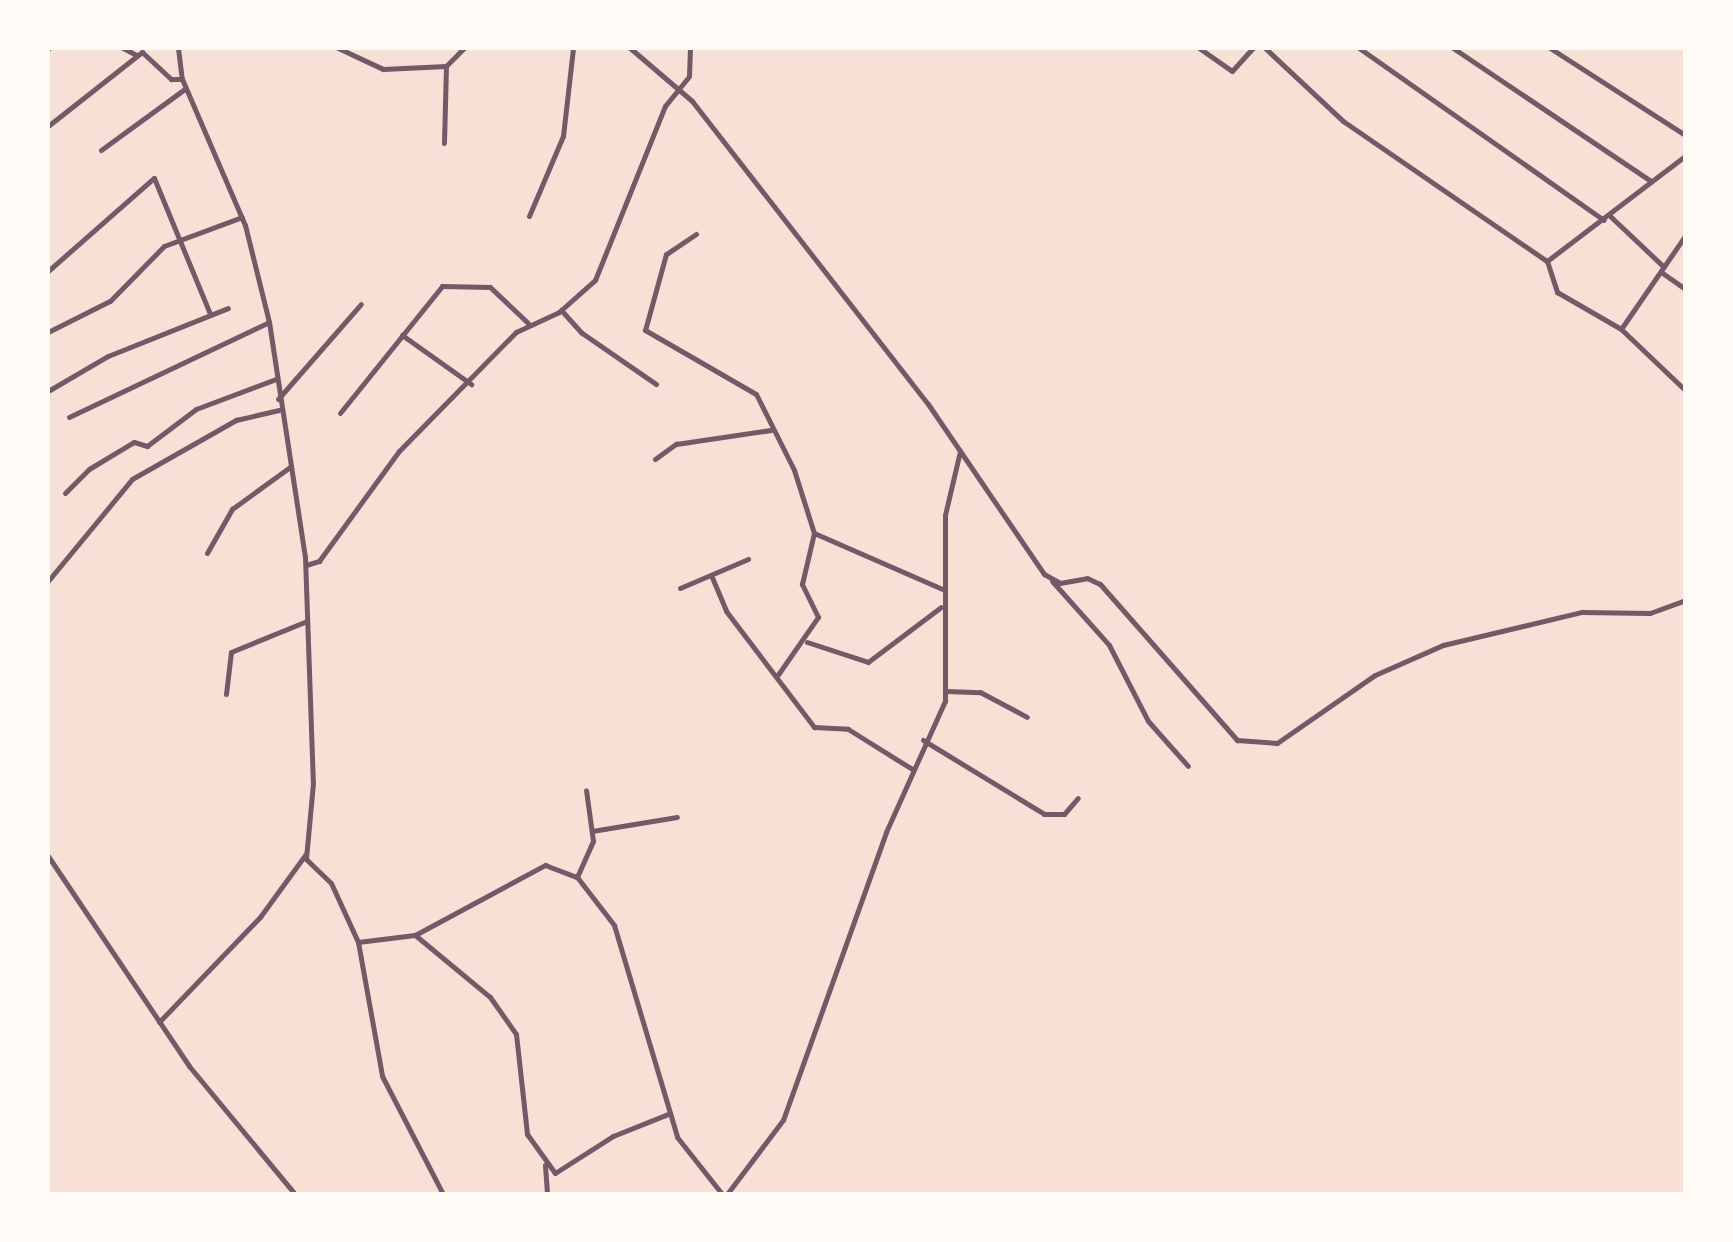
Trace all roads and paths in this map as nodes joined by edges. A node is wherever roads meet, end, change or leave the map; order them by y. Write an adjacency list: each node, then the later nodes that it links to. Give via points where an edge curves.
1 (123, 48): 14 (street)
2 (178, 48): 16 (street)
3 (338, 48): 15 (street, via 383,69)
4 (464, 48): 15 (street)
5 (573, 48): 25 (street, via 563,136)
6 (630, 48): 17 (street)
7 (690, 48): 17 (street, via 689,76)
8 (1199, 48): 9 (street, via 1232,71)
9 (1253, 48)
10 (1265, 48): 31 (street, via 1343,121)
11 (1359, 48): 27 (street)
12 (1453, 48): 24 (street)
13 (1550, 48): 20 (street)
14 (136, 55): 16 (street, via 145,51 171,79); 19 (street)
15 (446, 66): 21 (street)
16 (182, 79): 18 (street)
17 (678, 85): 37 (street, via 606,262); 54 (street)
18 (186, 88): 22 (street); 26 (street)
19 (48, 126)
20 (1685, 135)
21 (444, 143)
22 (101, 150)
23 (1685, 156): 24 (street)
24 (1651, 181): 27 (street)
25 (529, 216)
26 (242, 217): 30 (street); 39 (street)
27 (1607, 218): 31 (street); 32 (street)
28 (696, 234): 53 (street, via 666,254 645,330 746,385)
29 (1685, 236): 32 (street)
30 (184, 238): 33 (street, via 153,178); 38 (street); 42 (street, via 158,250 110,301)
31 (1547, 261): 41 (street, via 1557,292)
32 (1663, 269): 34 (street); 41 (street)
33 (48, 271)
34 (1685, 289)
35 (361, 304): 49 (street)
36 (228, 308): 38 (street)
37 (561, 310): 40 (street); 46 (street, via 582,333)
38 (210, 314): 48 (street, via 91,363)
39 (269, 322): 44 (street); 52 (street)
40 (528, 323): 43 (street, via 490,287 452,282 427,299); 45 (street)
41 (1621, 329): 47 (street)
42 (48, 332)
43 (402, 335): 45 (street); 51 (street)
44 (276, 379): 49 (street); 57 (street, via 196,409 147,446 134,442 89,469)
45 (471, 384): 61 (street, via 399,451 337,540)
46 (656, 384)
47 (1685, 390)
48 (48, 391)
49 (278, 399): 50 (street)
50 (279, 410): 56 (street); 63 (street, via 236,420 132,479)
51 (340, 413)
52 (69, 417)
53 (771, 430): 55 (street, via 676,444); 58 (street, via 794,470)
54 (960, 450): 64 (street); 66 (street, via 946,502)
55 (655, 459)
56 (290, 467): 59 (street, via 232,509); 61 (street)
57 (65, 493)
58 (814, 533): 66 (street); 70 (street, via 802,584 818,617)
59 (207, 553)
60 (748, 559): 62 (street)
61 (306, 565): 69 (street)
62 (711, 575): 65 (street); 71 (street, via 726,611)
63 (48, 581)
64 (1052, 581): 67 (street, via 1087,578 1100,584 1213,721 1237,740 1264,747 1375,675 1443,645 1582,612 1650,613); 76 (street, via 1109,645 1148,721)
65 (680, 588)
66 (942, 589): 68 (street)
67 (1685, 600)
68 (941, 607): 70 (street, via 868,662); 72 (street, via 950,647)
69 (307, 621): 73 (street, via 231,652); 82 (street, via 313,783)
70 (807, 642): 71 (street)
71 (777, 676): 77 (street, via 814,727 848,729)
72 (946, 691): 74 (street, via 980,692); 75 (street)
73 (226, 694)
74 (1027, 717)
75 (923, 740): 77 (street); 79 (street, via 1044,814 1064,814)
76 (1188, 766)
77 (912, 769): 90 (street, via 783,1120)
78 (586, 790): 81 (street)
79 (1078, 798)
80 (677, 817): 81 (street)
81 (592, 831): 84 (street)
82 (306, 854): 86 (street, via 337,892); 87 (street, via 260,917)
83 (48, 856): 87 (street)
84 (577, 877): 85 (street, via 545,865); 88 (street, via 623,949)
85 (415, 935): 86 (street); 89 (street, via 490,997 516,1034 527,1134)
86 (358, 942): 92 (street, via 382,1076)
87 (159, 1022): 91 (street)
88 (668, 1114): 89 (street, via 613,1136 560,1173); 90 (street)
89 (546, 1164): 93 (street)
90 (720, 1193)
91 (295, 1194)
92 (443, 1194)
93 (547, 1194)

